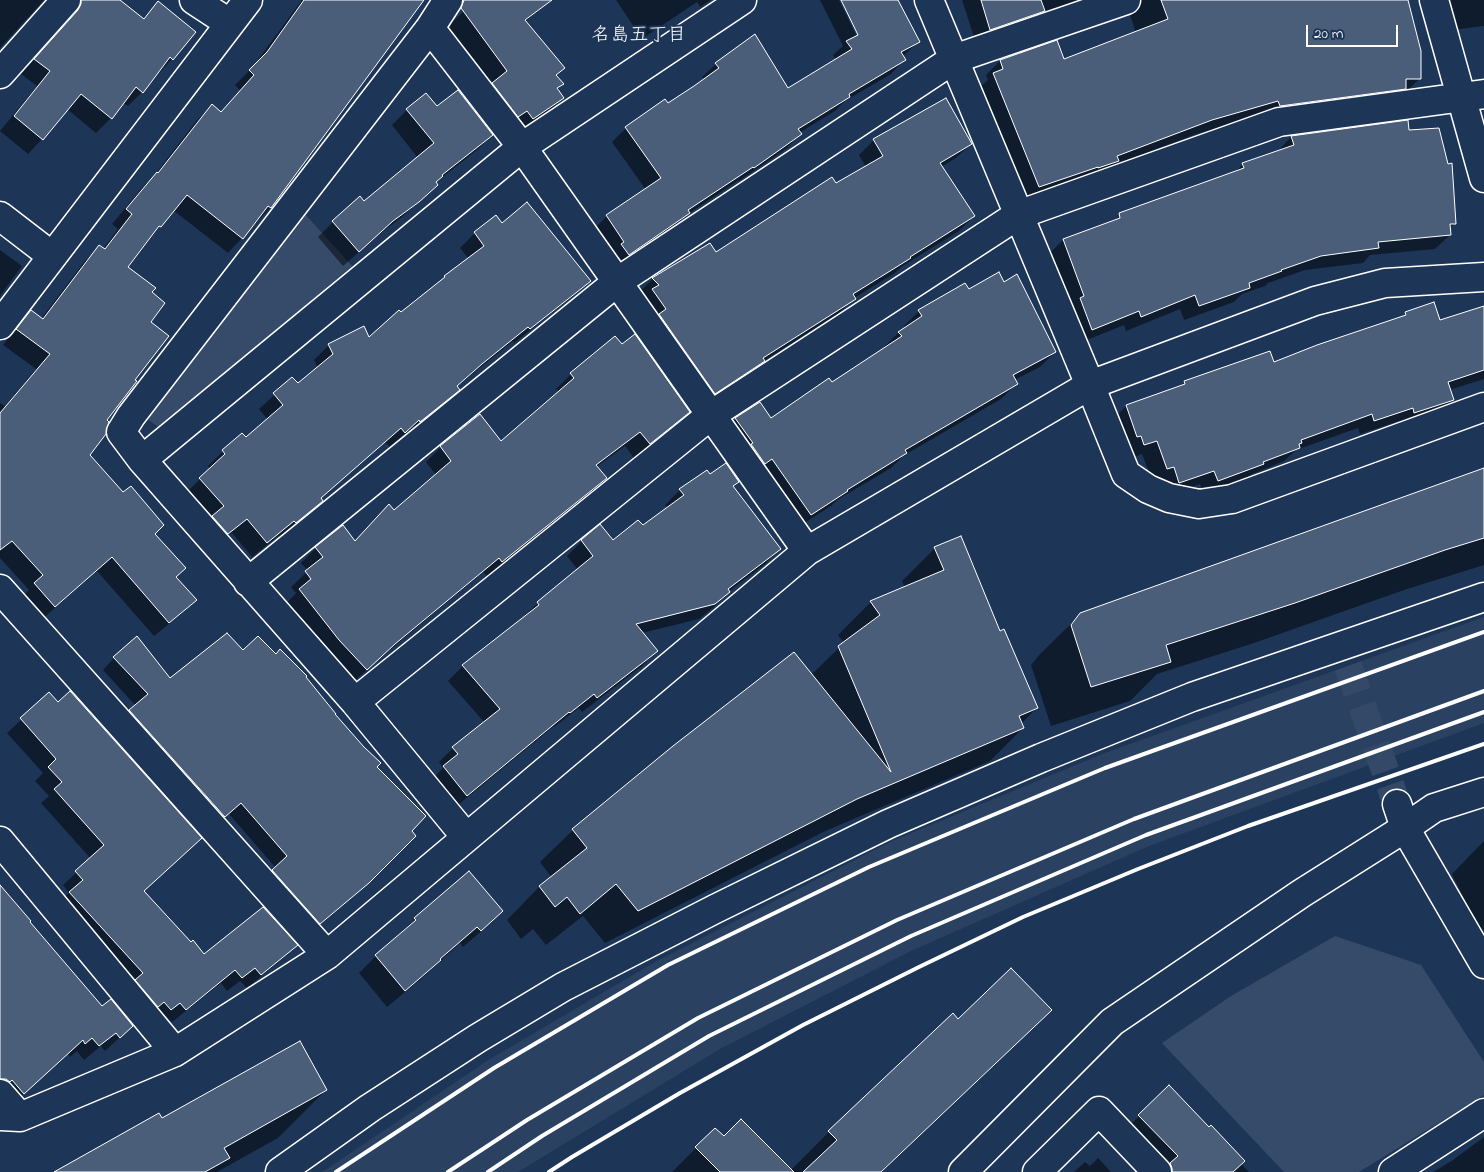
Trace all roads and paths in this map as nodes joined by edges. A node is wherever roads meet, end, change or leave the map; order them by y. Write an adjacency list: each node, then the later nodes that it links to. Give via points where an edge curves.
1 (66, 0): 12 (street)
2 (194, 0): 9 (street)
3 (248, 0): 9 (street)
4 (448, 0): 10 (street)
5 (742, 0): 14 (street)
6 (929, 0): 11 (street)
7 (1126, 0): 11 (street)
8 (1434, 0): 13 (street)
9 (229, 23): 18 (street)
10 (430, 28): 14 (street); 25 (street, via 131,416 121,432)
11 (954, 59): 16 (street); 20 (street)
12 (0, 73)
13 (1472, 96): 15 (street); 16 (street, via 1279,122)
14 (522, 146): 20 (street); 25 (street)
15 (1484, 178)
16 (1018, 215): 22 (street); 24 (street)
17 (0, 216): 18 (street)
18 (52, 256): 21 (street)
19 (1484, 277): 22 (street, via 1385,283 1315,301)
20 (617, 282): 24 (street); 27 (street)
21 (0, 325)
22 (1090, 385): 23 (street, via 1126,474 1162,495 1199,504 1232,499); 26 (street)
23 (1484, 407)
24 (711, 415): 26 (street); 30 (street)
25 (142, 460): 27 (street)
26 (807, 551): 33 (street)
27 (248, 582): 30 (street)
28 (0, 589): 35 (street)
29 (1484, 597): 41 (street, via 1344,656 1192,697 888,824 563,987 370,1108)
30 (355, 702): 33 (street)
31 (1484, 792): 32 (street)
32 (1401, 816): 36 (street); 42 (street, via 1302,893 1112,1022)
33 (466, 837): 35 (street)
34 (0, 841): 37 (street)
35 (327, 955): 37 (street)
36 (1484, 964)
37 (175, 1052): 40 (street)
38 (0, 1094): 40 (street)
39 (1484, 1113): 45 (street)
40 (10, 1117)
41 (280, 1172)
42 (963, 1172)
43 (1037, 1172): 44 (street, via 1099,1111)
44 (1156, 1172)
45 (1393, 1172)

